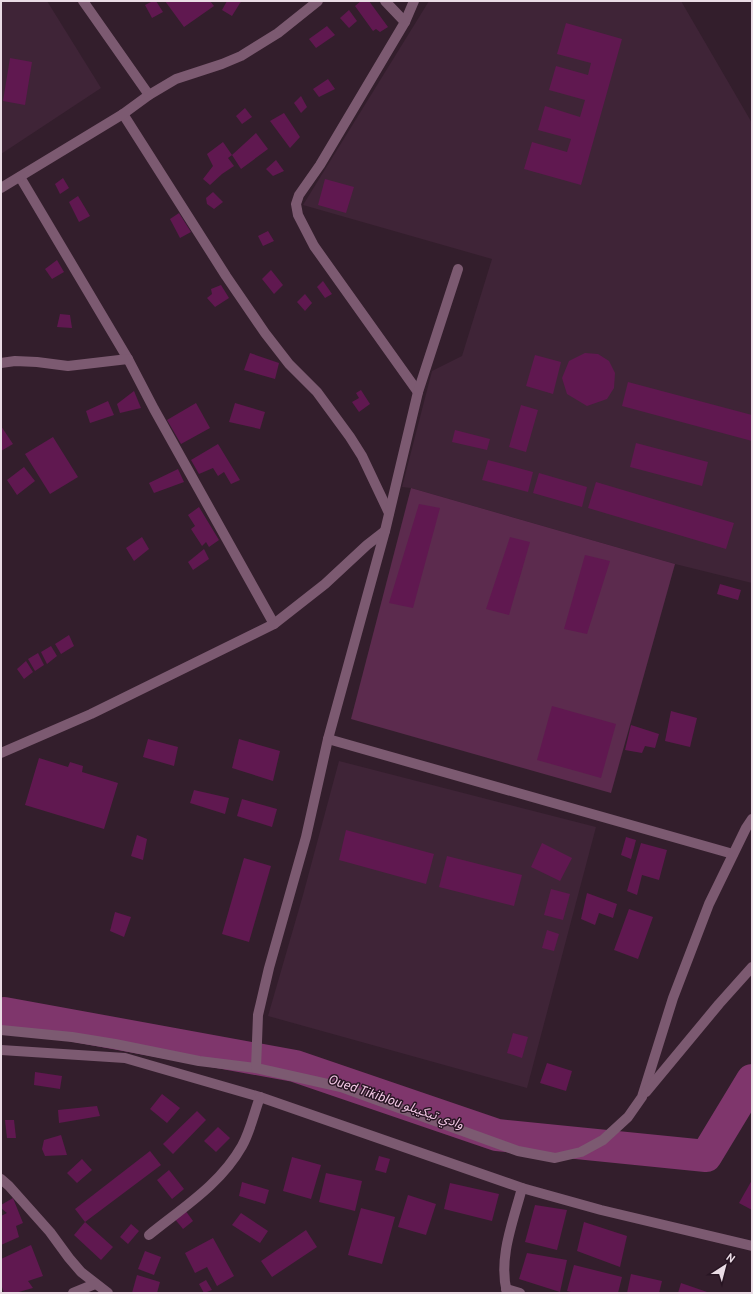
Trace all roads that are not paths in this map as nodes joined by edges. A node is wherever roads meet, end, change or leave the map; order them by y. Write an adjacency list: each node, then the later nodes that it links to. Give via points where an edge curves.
1 (83, 1): 6 (street)
2 (318, 1): 6 (street, via 278,33 241,56 176,79)
3 (385, 1): 5 (street)
4 (414, 1): 5 (street)
5 (405, 22): 13 (street, via 320,165 299,195 296,204 298,215 314,246)
6 (149, 95): 7 (street)
7 (123, 114): 8 (street); 14 (street, via 265,333 289,364 317,392 350,437 362,456)
8 (20, 177): 9 (street); 11 (street)
9 (1, 188)
10 (458, 269): 13 (street)
11 (128, 359): 12 (street, via 68,366 15,361); 16 (street)
12 (1, 363)
13 (418, 392): 14 (street)
14 (389, 513): 15 (street)
15 (384, 530): 16 (street, via 325,584); 17 (street)
16 (274, 624): 18 (street, via 91,714)
17 (328, 739): 20 (street); 24 (street, via 306,836 258,1015)
18 (1, 753)
19 (752, 819): 20 (street)
20 (733, 854): 26 (street, via 709,904 673,998)
21 (752, 967): 26 (street)
22 (1, 1030): 24 (street, via 72,1037 199,1061)
23 (1, 1050): 25 (street, via 125,1058)
24 (256, 1068): 26 (street, via 341,1087 518,1151 555,1158 581,1152 603,1140 628,1117)
25 (260, 1097): 28 (street); 29 (street, via 243,1145 230,1165 215,1182)
26 (642, 1097)
27 (1, 1179): 31 (street, via 50,1232 81,1272)
28 (522, 1188): 30 (street, via 601,1210); 32 (street, via 506,1250)
29 (149, 1235)
30 (752, 1246)
31 (95, 1284): 33 (street); 34 (street)
32 (506, 1291): 35 (street)
33 (73, 1293)
34 (108, 1293)
35 (520, 1293)

